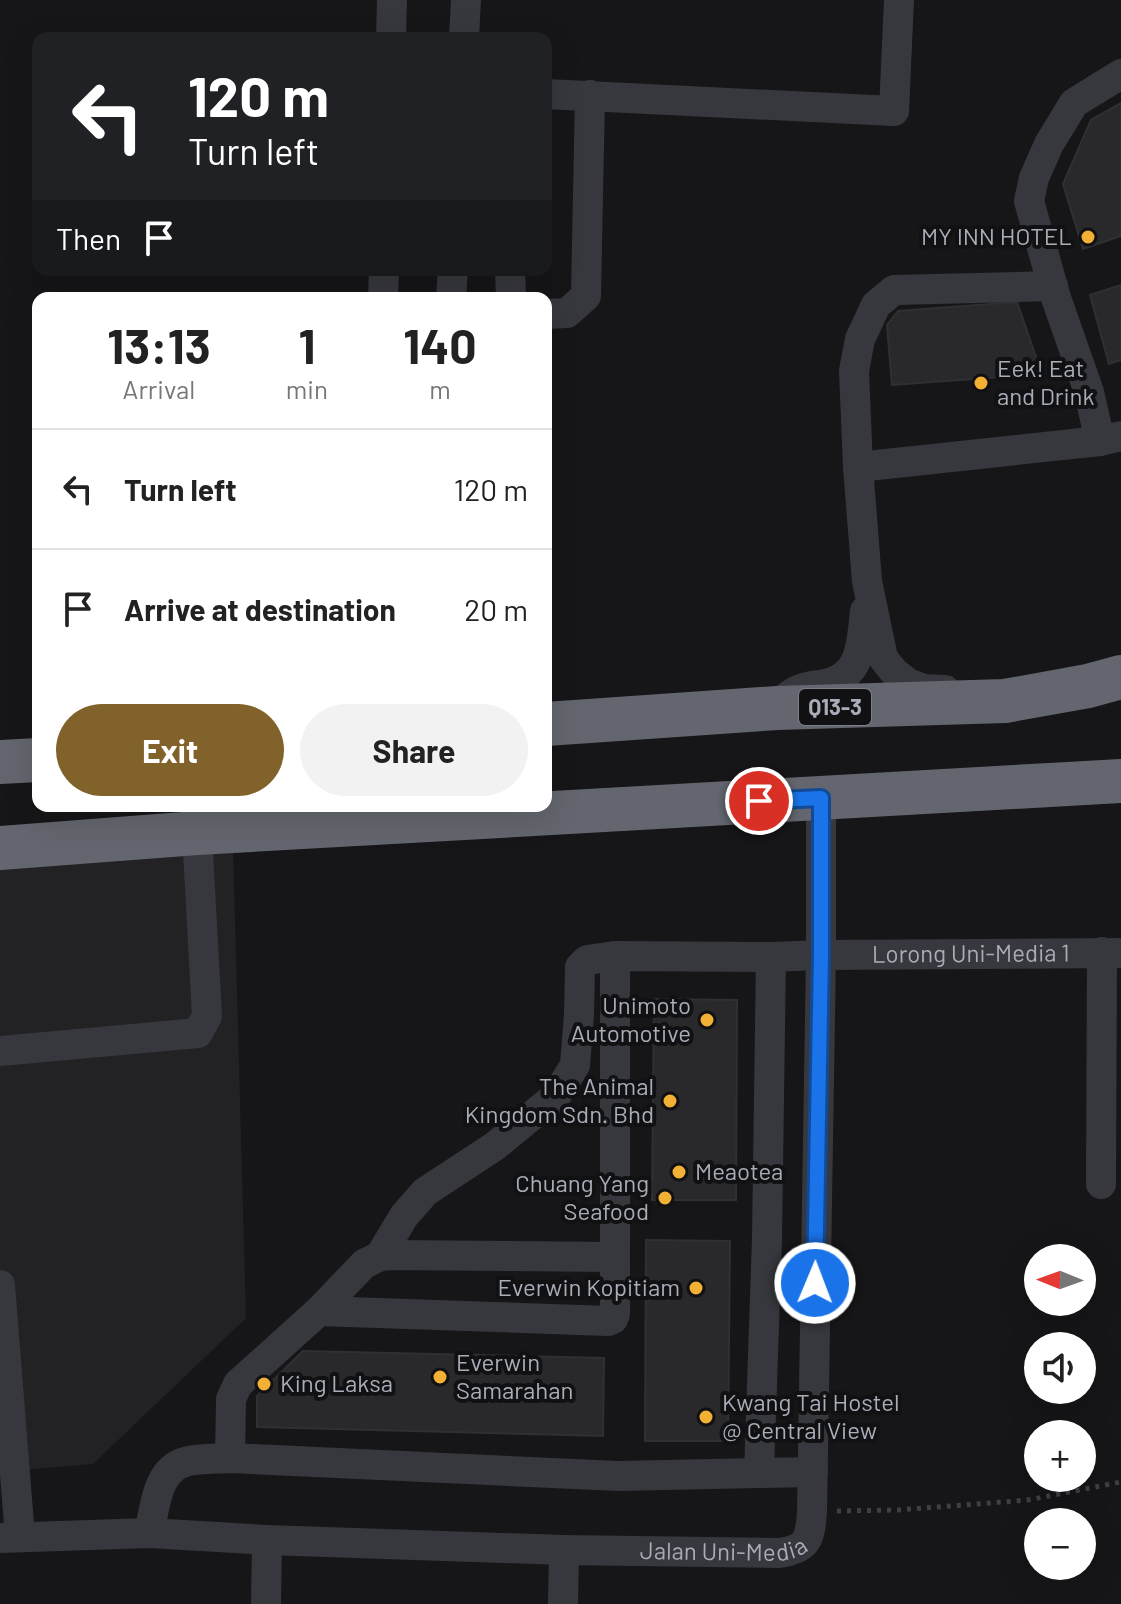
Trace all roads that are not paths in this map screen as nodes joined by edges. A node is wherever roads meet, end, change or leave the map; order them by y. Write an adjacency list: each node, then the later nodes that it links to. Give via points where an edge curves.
1 (392, 0): 4 (street)
2 (466, 0): 5 (street)
3 (899, 0): 8 (street, via 894,111)
4 (391, 32)
5 (464, 32)
6 (1121, 74): 9 (street, via 1074,103 1034,178 1029,201)
7 (552, 94): 8 (street)
8 (590, 95): 10 (street, via 586,296 567,313)
9 (1053, 286): 11 (street); 12 (street, via 894,290 876,305 860,339 854,371)
10 (552, 314)
11 (1110, 438): 12 (street)
12 (858, 467): 13 (street)
13 (867, 581): 15 (street, via 883,658 895,673 924,689 969,691); 16 (street, via 860,652 852,668 842,679 788,695)
14 (1121, 677): 15 (highway, Q13-3)
15 (1005, 701): 16 (highway, Q13-3)
16 (777, 708): 17 (highway, Q13-3)
17 (552, 723)
18 (32, 740): 19 (street)
19 (0, 747)
20 (32, 760): 21 (highway)
21 (0, 762)
22 (1121, 781): 23 (highway)
23 (821, 798): 24 (highway); 27 (street, Jalan Uni-Media)
24 (197, 833): 25 (highway); 30 (street, via 207,1016 198,1033)
25 (0, 848)
26 (1111, 952): 27 (street, Lorong Uni-Media 1); 31 (street)
27 (821, 955): 29 (street, Lorong Uni-Media 1); 39 (street, Jalan Uni-Media)
28 (615, 956): 29 (street, Lorong Uni-Media 1); 32 (street, via 587,960 580,967 575,1065 556,1096 495,1146 425,1192); 33 (street)
29 (771, 957): 40 (street)
30 (0, 1051)
31 (1101, 1184)
32 (380, 1256): 33 (street); 35 (street, via 364,1264)
33 (615, 1257): 35 (street, via 615,1314 608,1321)
34 (0, 1285): 36 (street)
35 (319, 1311): 38 (street, via 238,1384 231,1399)
36 (2, 1327): 37 (street)
37 (7, 1457): 42 (street)
38 (230, 1458): 40 (street, via 618,1476); 41 (street, via 186,1461 172,1468 162,1480)
39 (813, 1472): 40 (street); 44 (street, Jalan Uni-Media, via 811,1530 805,1544 794,1551)
40 (759, 1473)
41 (149, 1533): 42 (street, Jalan Uni-Media); 43 (street, Jalan Uni-Media)
42 (10, 1537)
43 (267, 1540): 44 (street, Jalan Uni-Media); 45 (street)
44 (564, 1550): 46 (street)
45 (266, 1604)
46 (563, 1604)

